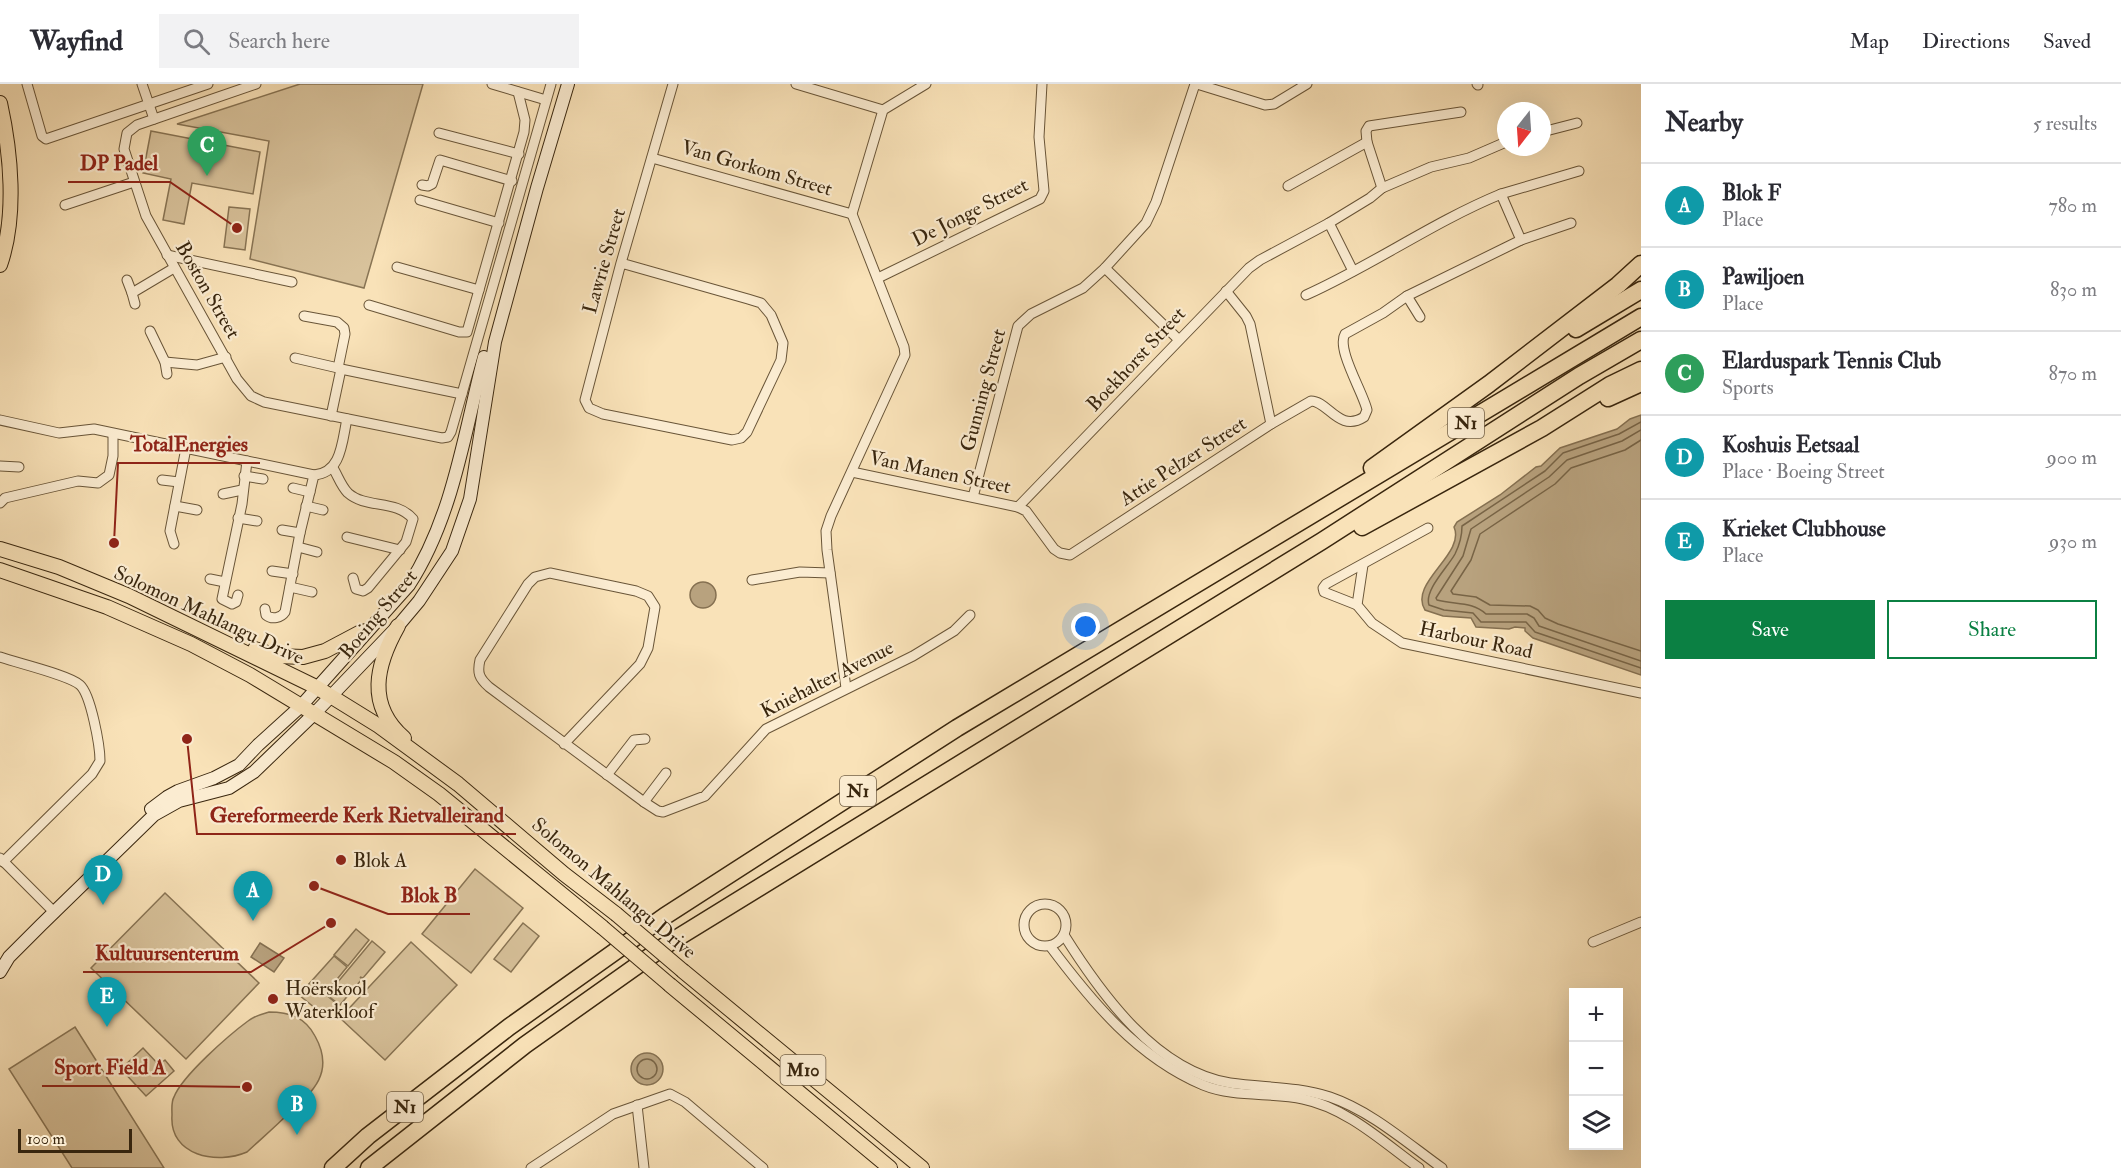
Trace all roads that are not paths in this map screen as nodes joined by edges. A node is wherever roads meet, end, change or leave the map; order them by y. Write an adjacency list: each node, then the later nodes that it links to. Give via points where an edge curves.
1 (27, 84): 18 (street, via 45,139)
2 (142, 84): 18 (street)
3 (208, 84): 18 (street)
4 (256, 84): 21 (street, Boston Street)
5 (492, 84): 15 (street)
6 (551, 84): 16 (street)
7 (561, 84): 138 (main road, Boeing Street, via 437,533 410,585)
8 (568, 84): 137 (main road, Boeing Street, via 493,351 470,499 452,551)
9 (673, 84): 28 (street, Lawrie Street)
10 (796, 84): 19 (street)
11 (926, 84): 19 (street)
12 (1042, 84): 51 (street, De Jonge Street, via 1044,191 1040,199)
13 (1196, 84): 14 (street, via 1265,105 1274,104); 49 (street, Gunning Street, via 1150,216)
14 (1307, 84)
15 (518, 92): 16 (street); 27 (street, via 525,124)
16 (546, 100): 76 (street)
17 (0, 103): 46 (main road, via 10,162 9,220)
18 (148, 103): 21 (street)
19 (883, 110): 38 (street)
20 (1461, 112): 25 (street, via 1369,126)
21 (154, 119): 31 (street, Boston Street, via 137,125 124,138)
22 (1577, 123): 23 (street)
23 (1551, 130)
24 (439, 133): 27 (street)
25 (1367, 142): 33 (street); 34 (street)
26 (1497, 146): 34 (street, Boekhorst Street, via 1470,158 1431,166)
27 (519, 154): 30 (street)
28 (652, 158): 38 (street, Van Gorkom Street); 44 (street, Lawrie Street)
29 (1579, 171): 35 (street)
30 (512, 181): 32 (street, via 440,160 432,184); 39 (street)
31 (134, 182): 37 (street); 43 (street, Boston Street, via 146,216)
32 (422, 185)
33 (1288, 186)
34 (1382, 188): 40 (street, Boekhorst Street)
35 (1502, 194): 42 (street); 50 (street, via 1444,220)
36 (420, 201): 39 (street)
37 (65, 206)
38 (852, 214): 51 (street)
39 (499, 223): 54 (street)
40 (1329, 223): 50 (street); 56 (street, Boekhorst Street, via 1249,268)
41 (1571, 223): 42 (street)
42 (1521, 240): 59 (street)
43 (167, 255): 48 (street, Boston Street); 53 (street)
44 (621, 263): 44 (street, Lawrie Street, via 585,400 589,408 628,420 732,440 741,438 784,350 771,315 761,303)
45 (1641, 264): 74 (highway)
46 (0, 265)
47 (398, 267): 54 (street)
48 (174, 268): 57 (street); 68 (street, Boston Street)
49 (1105, 268): 66 (street); 102 (street, Gunning Street, via 1083,288 1031,314 1018,326)
50 (1353, 271): 58 (street)
51 (878, 278): 89 (street, via 905,355)
52 (127, 280): 57 (street)
53 (292, 282)
54 (479, 290): 61 (street, via 469,330 464,333)
55 (1641, 290): 74 (highway)
56 (1226, 291): 66 (street, Boekhorst Street); 80 (street, via 1250,324)
57 (132, 292): 60 (street)
58 (1306, 295)
59 (1407, 296): 63 (street); 80 (street, Attie Pelzer Street, via 1343,337 1344,352 1366,405 1364,417 1340,419 1317,401 1311,401)
60 (135, 304)
61 (369, 305)
62 (304, 316): 71 (street, via 338,322 344,328)
63 (1420, 317)
64 (1641, 317): 112 (highway, N1)
65 (150, 331): 70 (street)
66 (1178, 339): 106 (street, Boekhorst Street)
67 (1641, 339): 139 (highway, N1)
68 (226, 357): 70 (street, via 197,365); 77 (street, Boston Street, via 243,388 256,399)
69 (295, 358): 71 (street)
70 (165, 362): 73 (street)
71 (340, 368): 76 (street); 77 (street)
72 (1641, 370): 81 (highway)
73 (167, 374)
74 (1489, 384): 112 (highway)
75 (1641, 384): 81 (highway)
76 (462, 394): 78 (street, Boston Street, via 446,438)
77 (331, 416): 78 (street, Boston Street)
78 (347, 419): 87 (street)
79 (0, 420): 82 (street, via 59,433 89,428)
80 (1270, 424): 121 (street, Attie Pelzer Street)
81 (1542, 428): 139 (highway)
82 (113, 434): 83 (street); 90 (street)
83 (186, 448): 84 (street); 96 (street)
84 (247, 461): 92 (street); 93 (street)
85 (0, 466): 86 (street)
86 (19, 467)
87 (333, 468): 92 (street); 119 (street, via 343,488 353,496 394,507 412,517)
88 (79, 470): 97 (street)
89 (852, 472): 102 (street, Van Manen Street); 125 (street, via 828,524)
90 (110, 475): 91 (street); 97 (street, via 98,487)
91 (120, 475)
92 (314, 475): 100 (street)
93 (244, 476): 94 (street); 99 (street)
94 (263, 479)
95 (162, 480): 96 (street)
96 (179, 482): 104 (street)
97 (73, 484): 103 (street, via 5,498)
98 (293, 488): 100 (street)
99 (242, 490): 101 (street); 109 (street)
100 (310, 492): 105 (street)
101 (223, 494)
102 (973, 496): 106 (street, Van Manen Street)
103 (0, 503)
104 (175, 506): 107 (street); 116 (street, via 170,534)
105 (306, 506): 108 (street); 114 (street)
106 (1018, 507): 121 (street, Van Manen Street, via 1026,511 1054,549)
107 (197, 510)
108 (323, 510)
109 (238, 518): 110 (street); 130 (street)
110 (256, 521)
111 (1428, 528): 122 (street)
112 (1290, 529): 162 (highway, N1, via 957,728 665,916 500,1034 368,1136)
113 (282, 530): 114 (street)
114 (300, 534): 117 (street)
115 (347, 537): 119 (street)
116 (174, 544)
117 (298, 547): 120 (street); 126 (street)
118 (0, 549): 140 (main road, Solomon Mahlangu Drive, via 59,567 129,596)
119 (400, 550): 127 (street, via 365,590 356,589)
120 (317, 552)
121 (1070, 555)
122 (1363, 565): 134 (street); 134 (street, via 1323,588 1324,592)
123 (0, 570): 146 (main road, Solomon Mahlangu Drive, via 107,608 191,644)
124 (272, 571): 126 (street)
125 (830, 573): 129 (street); 143 (street)
126 (293, 574): 131 (street)
127 (353, 578)
128 (210, 579): 130 (street)
129 (752, 580)
130 (225, 582): 133 (street, via 223,600 234,603)
131 (290, 587): 132 (street); 135 (street, via 283,614 269,617)
132 (312, 592)
133 (238, 595)
134 (1357, 605): 144 (street, Harbour Road, via 1372,623 1402,643)
135 (265, 609)
136 (970, 615): 143 (street, Kniehalter Avenue, via 954,631 913,656)
137 (398, 626): 145 (main road, Boeing Street); 152 (main road, via 380,665 382,704 397,732)
138 (366, 631): 140 (main road, via 303,657); 142 (main road, Boeing Street)
139 (1158, 640): 163 (highway, N1, via 669,943 525,1045)
140 (238, 649): 142 (main road, Solomon Mahlangu Drive)
141 (0, 657): 154 (street, via 81,686 88,700 100,761 92,774)
142 (316, 687): 145 (main road, Solomon Mahlangu Drive); 146 (main road, Boeing Street)
143 (846, 688): 153 (street, Kniehalter Avenue, via 766,729 705,796 663,812)
144 (1641, 693)
145 (331, 697): 147 (main road, Boeing Street); 152 (main road, Solomon Mahlangu Drive, via 379,726)
146 (301, 706): 147 (main road, Solomon Mahlangu Drive); 155 (main road, Boeing Street, via 239,765 178,791 154,806)
147 (314, 714): 155 (main road, Boeing Street, via 243,781 216,793 179,801 154,815); 167 (main road, Solomon Mahlangu Drive / M10, bridge, via 439,794)
148 (645, 739): 151 (street, via 634,740)
149 (564, 744): 149 (street, Kniehalter Avenue, via 489,687 478,673 480,660 528,584 535,577 550,573 636,591 648,596 655,607 644,658); 151 (street, Kniehalter Avenue)
150 (666, 773): 153 (street)
151 (607, 775): 153 (street, Kniehalter Avenue)
152 (458, 784): 168 (main road, Solomon Mahlangu Drive / M10, bridge)
153 (644, 802)
154 (2, 860): 155 (street)
155 (54, 911): 160 (main road, Boeing Street, via 9,957)
156 (1641, 922): 158 (street)
157 (1064, 935): 159 (street); 159 (street, via 1066,923 1060,911 1048,905 1034,907 1025,918 1025,933 1032,942); 170 (street, via 1124,1019 1192,1070 1228,1083 1288,1088 1331,1098 1376,1121)
158 (1593, 942)
159 (1050, 946): 169 (street, via 1113,1024 1165,1065 1227,1092 1302,1098 1323,1104 1341,1112)
160 (0, 972)
161 (637, 1105): 164 (street, via 613,1114); 165 (street); 166 (street, via 670,1094 676,1096)
162 (333, 1168)
163 (369, 1168)
164 (531, 1168)
165 (644, 1168)
166 (764, 1168)
167 (890, 1168)
168 (922, 1168)
169 (1419, 1168)
170 (1442, 1168)

